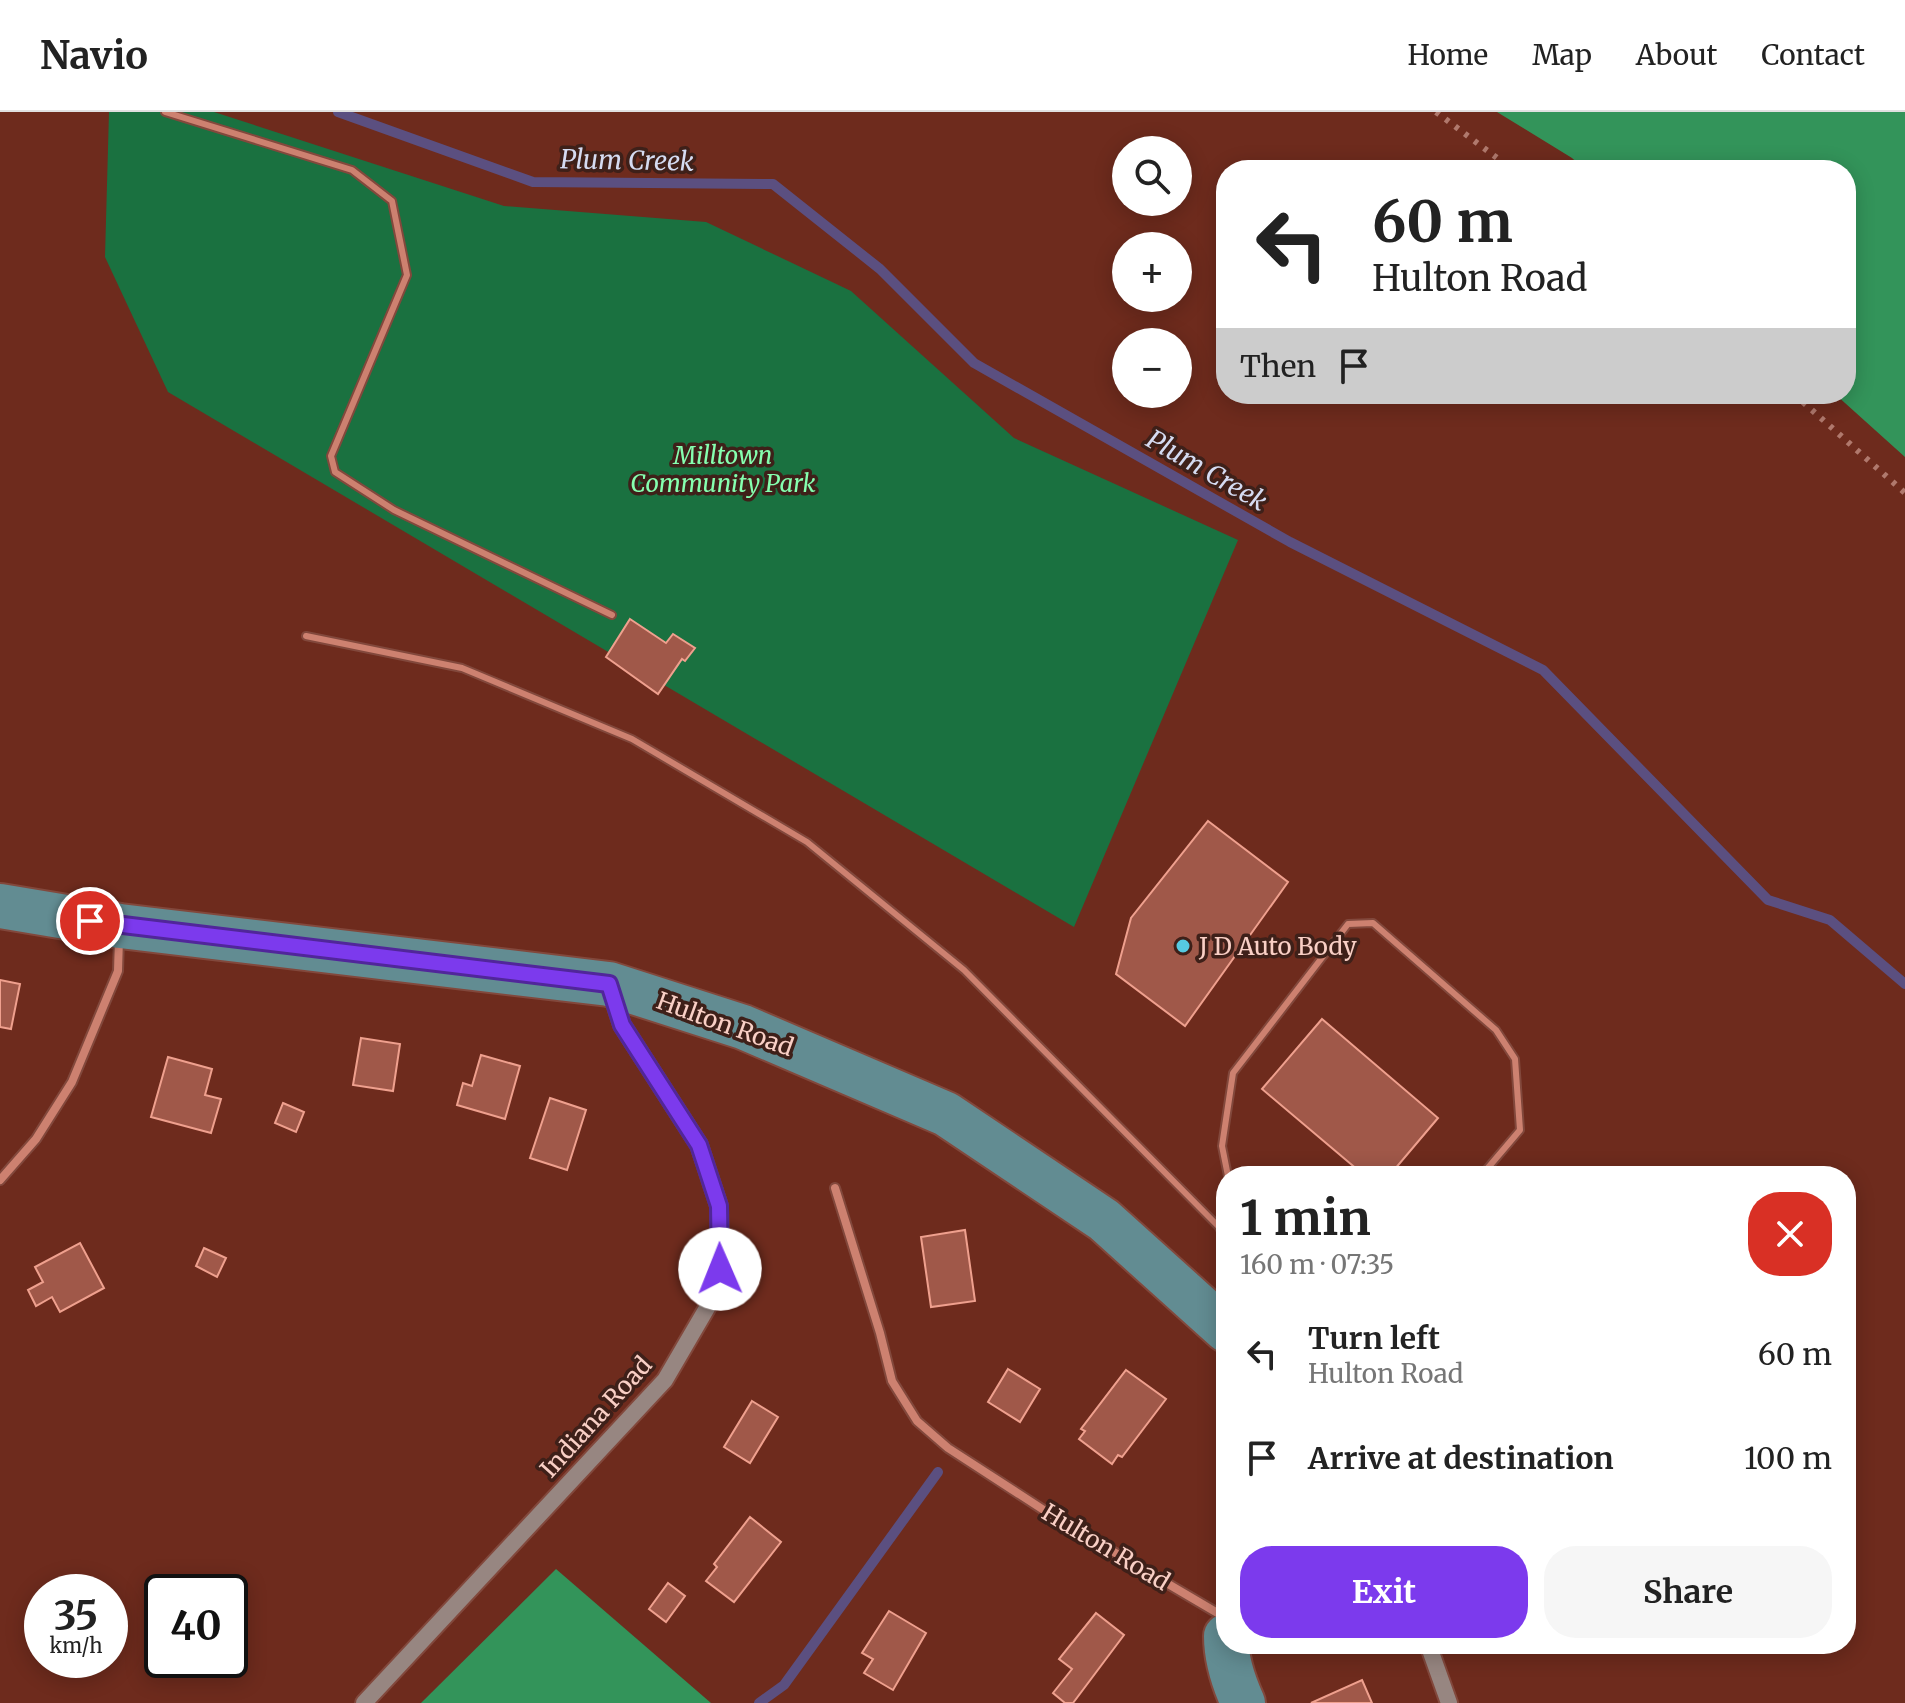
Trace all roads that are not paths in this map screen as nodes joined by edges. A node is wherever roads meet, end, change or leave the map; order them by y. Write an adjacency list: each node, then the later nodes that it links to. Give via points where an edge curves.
1 (165, 112): 2 (lane, via 352,170 392,201 407,275 331,456 335,472 394,510)
2 (612, 615)
3 (306, 636): 11 (lane, via 462,668 632,739 807,842 964,970)
4 (0, 906): 5 (main road, Hulton Road)
5 (120, 926): 6 (main road, Hulton Road); 9 (street, via 118,971 72,1082 36,1139)
6 (609, 984): 12 (main road, Hulton Road, via 743,1027 946,1114 1104,1220); 16 (street, Indiana Road, via 622,1025 699,1145 719,1206 720,1269 707,1308 665,1380)
7 (1226, 1166): 8 (lane, via 1222,1146 1233,1073 1348,924 1373,923 1496,1030 1515,1059 1520,1130)
8 (1489, 1166)
9 (0, 1180)
10 (835, 1188): 13 (street, Hulton Road, via 892,1381 917,1421 948,1448 1056,1518)
11 (1216, 1224)
12 (1216, 1321)
13 (1216, 1612)
14 (1226, 1654): 17 (main road)
15 (1432, 1654): 18 (street)
16 (364, 1703)
17 (1243, 1703)
18 (1449, 1703)

